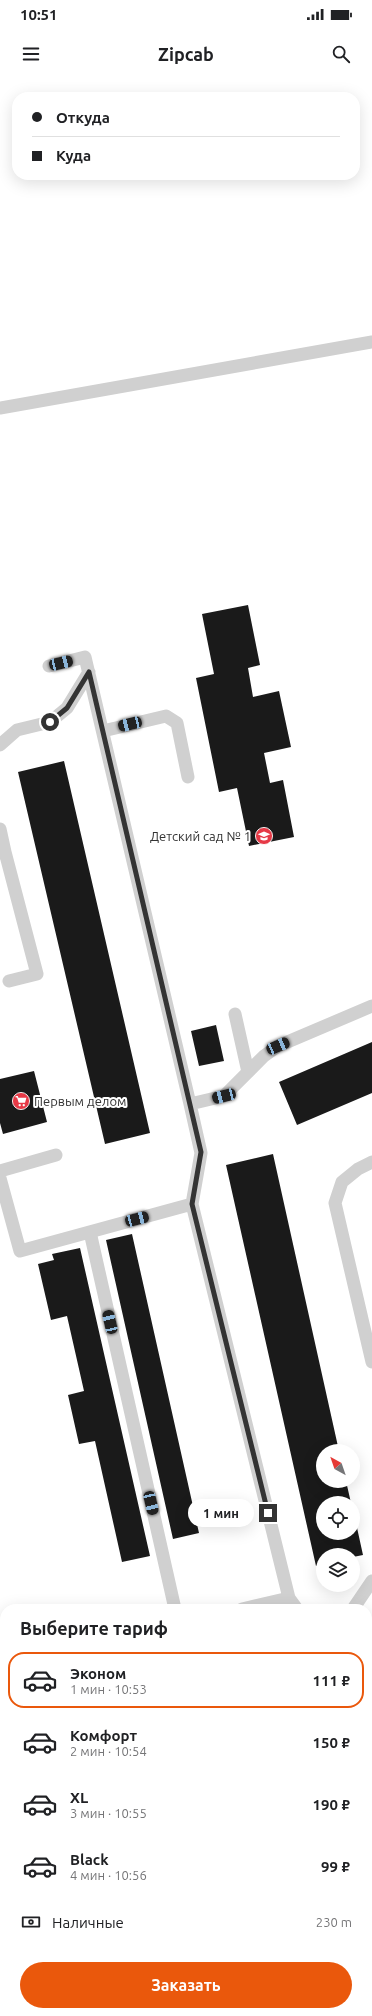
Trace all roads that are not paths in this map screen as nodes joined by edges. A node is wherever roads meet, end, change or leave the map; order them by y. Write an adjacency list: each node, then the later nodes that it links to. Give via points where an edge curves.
1 (372, 342): 2 (lane)
2 (0, 408)
3 (49, 666): 4 (lane, via 85,657)
4 (89, 672): 5 (lane); 6 (lane, via 67,708 50,722 17,730)
5 (102, 731): 7 (lane, via 166,716 177,723); 14 (lane)
6 (0, 745)
7 (188, 777)
8 (0, 829): 9 (lane)
9 (3, 852): 10 (lane, via 37,974)
10 (9, 981)
11 (372, 1006): 13 (lane, via 278,1046)
12 (235, 1014): 13 (lane)
13 (248, 1072): 14 (lane, via 224,1096)
14 (190, 1104): 19 (lane, via 201,1152)
15 (56, 1155): 17 (lane)
16 (372, 1162): 21 (lane, via 342,1182 335,1203)
17 (0, 1170)
18 (0, 1178): 20 (lane, via 20,1251)
19 (192, 1204): 20 (lane); 23 (lane)
20 (90, 1232): 24 (lane)
21 (372, 1362)
22 (372, 1581): 27 (lane)
23 (289, 1598): 25 (lane); 26 (lane)
24 (174, 1604)
25 (263, 1604)
26 (294, 1604)
27 (356, 1604)

